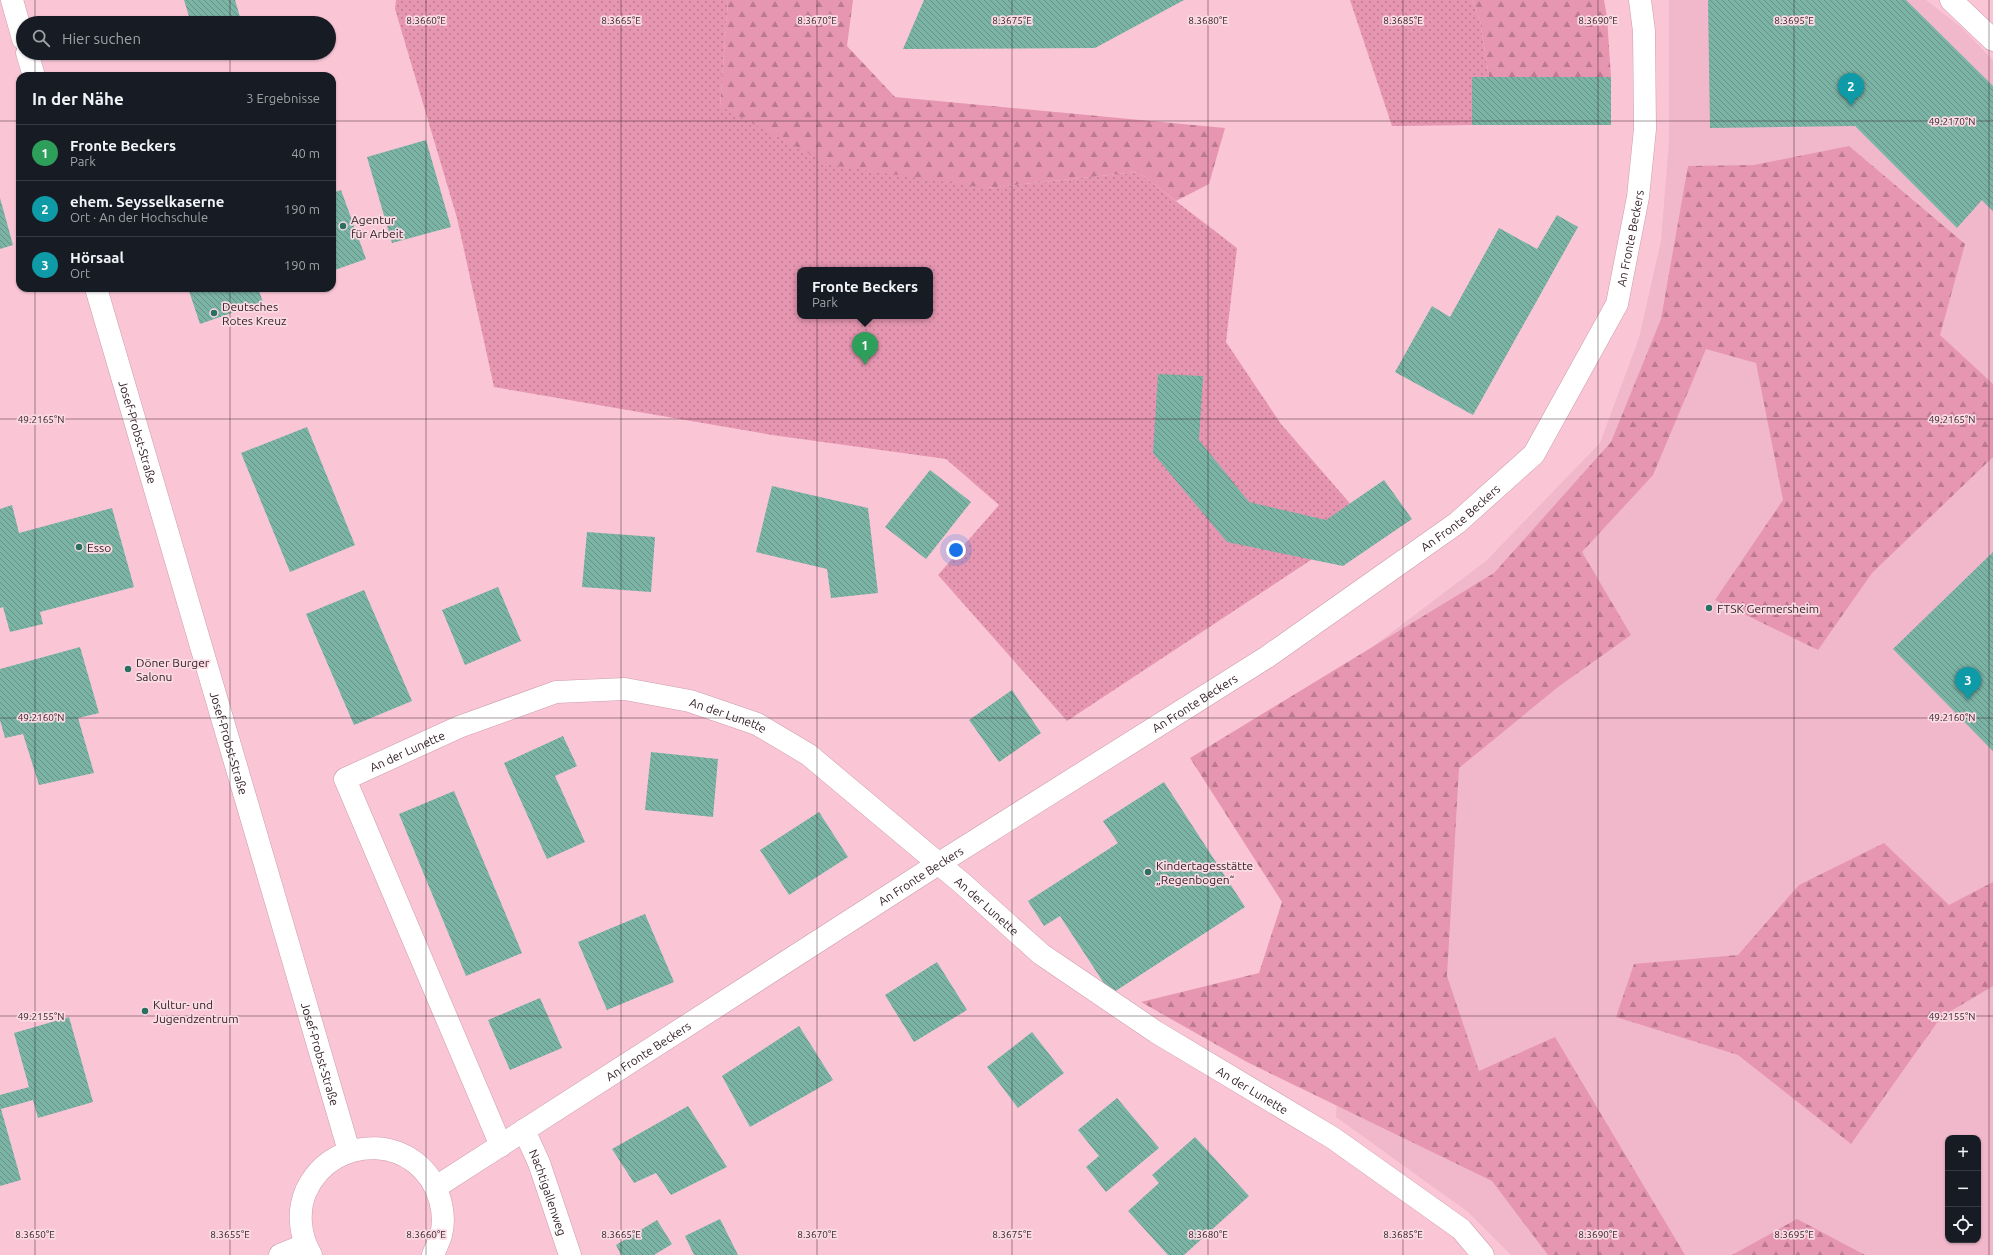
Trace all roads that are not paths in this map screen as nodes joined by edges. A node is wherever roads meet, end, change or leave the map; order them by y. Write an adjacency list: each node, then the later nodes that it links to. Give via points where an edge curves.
1 (12, 0): 4 (street)
2 (1640, 0): 9 (street, An Fronte Beckers, via 1644,31 1645,129 1638,197 1617,304 1534,454 1457,523 1267,657)
3 (1951, 0): 5 (street)
4 (17, 16)
5 (1993, 40)
6 (29, 60): 7 (street)
7 (33, 72)
8 (97, 292): 12 (street, Josef-Probst-Straße)
9 (938, 864): 10 (street, An Fronte Beckers); 11 (street, An der Lunette, via 809,755 757,724 690,700 625,689 556,692 459,727 345,779); 18 (street, An der Lunette, via 1041,954 1156,1032 1333,1138 1461,1229)
10 (524, 1130): 11 (street, An Fronte Beckers); 17 (street, Nachtigallenweg, via 539,1163)
11 (502, 1146): 13 (street, An Fronte Beckers)
12 (349, 1151): 13 (street, via 369,1148 390,1149 424,1170); 14 (street, via 328,1162 312,1178 302,1199 300,1223)
13 (436, 1188): 16 (street, via 443,1211 441,1235)
14 (308, 1250): 15 (street)
15 (280, 1255)
16 (433, 1255)
17 (570, 1255)
18 (1483, 1255)

